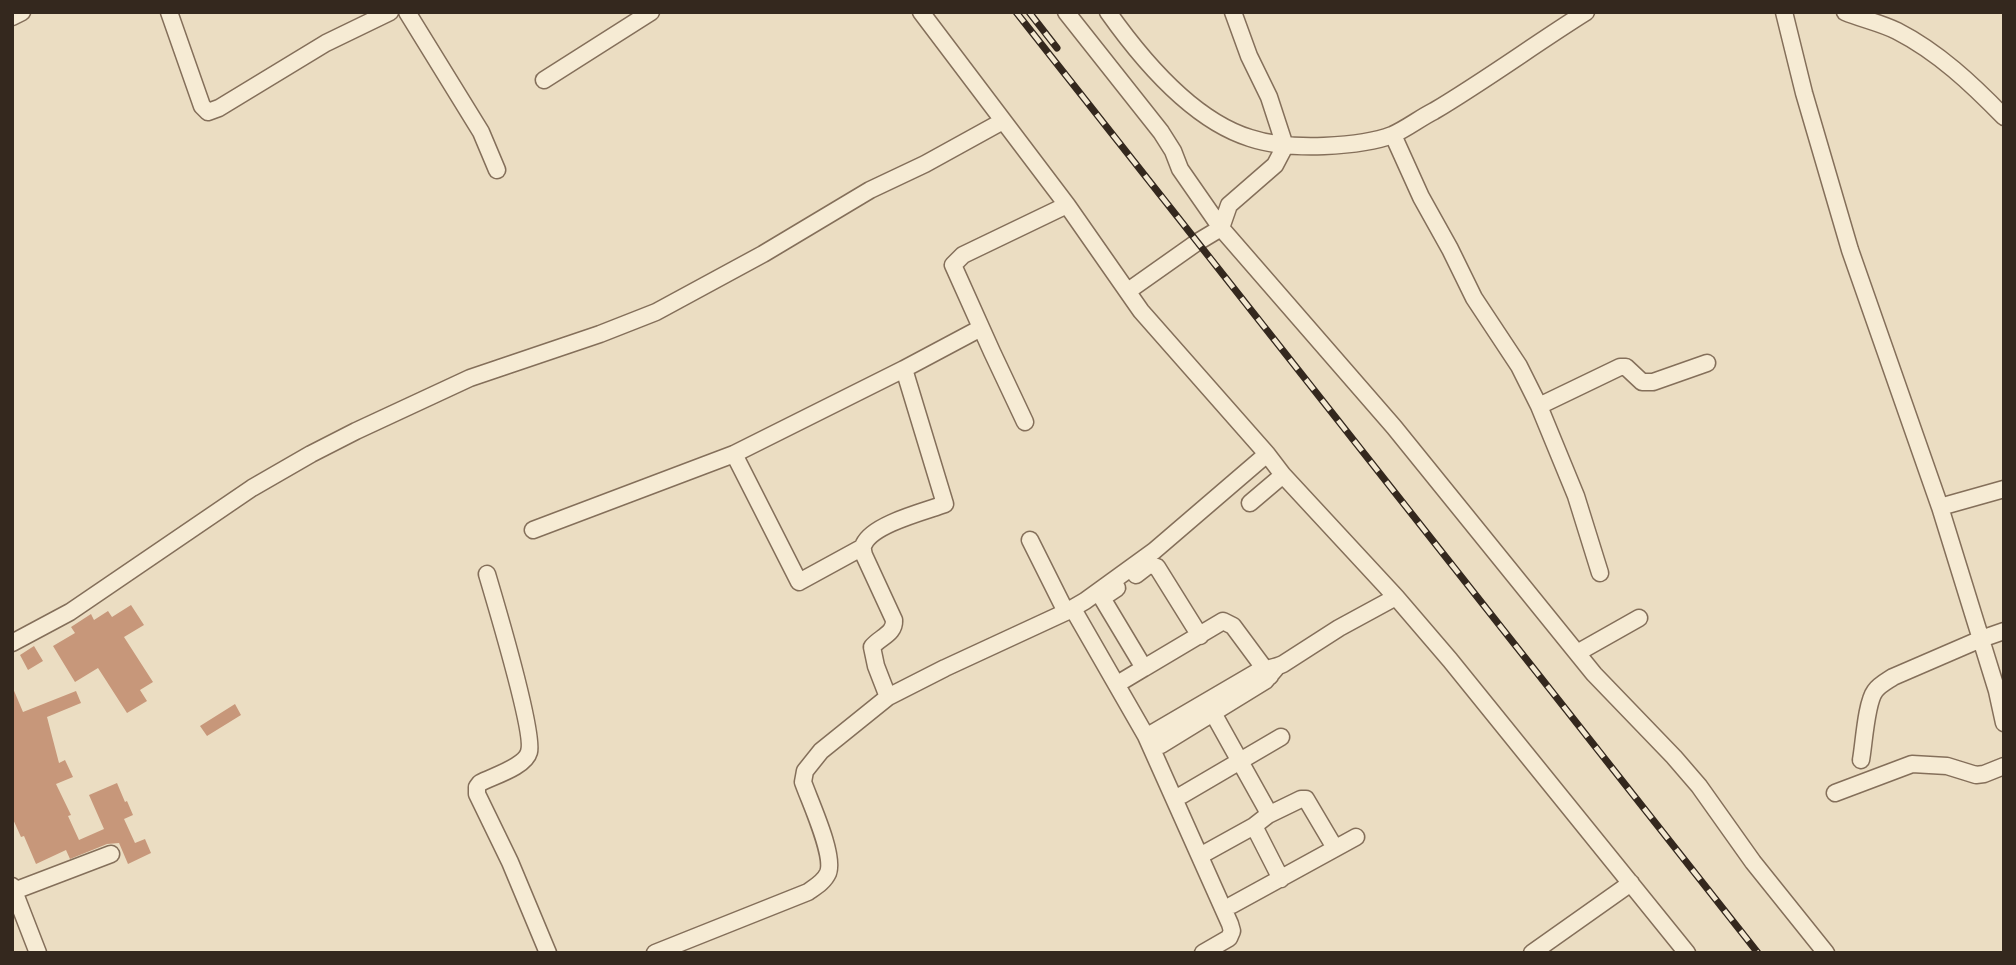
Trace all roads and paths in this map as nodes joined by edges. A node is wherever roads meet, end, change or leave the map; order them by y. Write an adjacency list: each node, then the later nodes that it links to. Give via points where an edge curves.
1 (22, 12): 13 (street)
2 (169, 12): 3 (street, via 208,112 326,43)
3 (390, 12)
4 (407, 12): 19 (street, via 481,132)
5 (651, 12): 14 (street)
6 (921, 12): 16 (street)
7 (1066, 12): 21 (street, via 1161,132)
8 (1108, 12): 18 (street, via 1156,72 1188,102 1216,123 1248,138)
9 (1233, 12): 18 (street)
10 (1587, 12): 17 (street)
11 (1784, 12): 33 (street, via 1850,250)
12 (1845, 12): 15 (street, via 1895,31 1935,54)
13 (12, 16)
14 (544, 80)
15 (2004, 117)
16 (1003, 121): 20 (street); 45 (street, via 870,190 656,312 470,378 311,454 70,612)
17 (1393, 135): 18 (street, via 1335,145); 26 (street, via 1474,298)
18 (1285, 146): 21 (street, via 1275,165 1229,205)
19 (497, 170)
20 (1067, 205): 22 (street); 23 (street, via 963,255 953,265)
21 (1221, 228): 22 (street); 46 (street, via 1394,427)
22 (1128, 291): 29 (street)
23 (981, 328): 25 (street); 27 (street)
24 (1707, 363): 26 (street, via 1653,382 1642,382 1620,367)
25 (904, 369): 28 (street); 36 (street, via 945,504 878,530)
26 (1539, 406): 37 (street, via 1576,496)
27 (1026, 422)
28 (734, 454): 34 (street); 36 (street, via 799,582)
29 (1267, 454): 30 (street); 40 (street, via 1154,551)
30 (1283, 475): 32 (street); 39 (street)
31 (2004, 489): 33 (street)
32 (1250, 503)
33 (1940, 508): 44 (street)
34 (533, 530)
35 (1030, 540): 40 (street)
36 (863, 547): 50 (street, via 895,626 872,647)
37 (1600, 573)
38 (488, 574): 69 (street, via 527,722 530,752 523,762 480,783 477,794)
39 (1396, 597): 48 (street); 65 (street)
40 (1069, 610): 50 (street); 71 (street, via 1146,736 1232,931 1229,939)
41 (1639, 618): 46 (street)
42 (2004, 631): 44 (street)
43 (1199, 636): 47 (street); 47 (street, via 1157,567 1149,565 1102,598); 48 (street, via 1220,622 1227,623)
44 (1981, 639): 51 (street); 53 (street, via 1880,685 1870,704)
45 (12, 643)
46 (1577, 653): 74 (street, via 1691,776)
47 (1144, 668): 49 (street)
48 (1270, 671): 54 (street, via 1209,709)
49 (1124, 680)
50 (888, 697): 70 (street, via 821,751 805,771 803,782 828,850 827,876 807,892)
51 (2004, 723)
52 (1281, 737): 54 (street)
53 (1861, 760)
54 (1240, 761): 57 (street); 58 (street)
55 (2004, 766): 56 (street, via 1976,775 1947,766 1912,764)
56 (1835, 793)
57 (1182, 795)
58 (1268, 815): 59 (street); 61 (street, via 1306,799)
59 (1254, 826): 62 (street); 64 (street)
60 (1356, 837): 61 (street)
61 (1335, 848): 64 (street)
62 (1207, 852)
63 (111, 854): 66 (street)
64 (1281, 879): 67 (street)
65 (1631, 883): 72 (street); 73 (street)
66 (13, 888): 68 (street)
67 (1232, 905)
68 (38, 953)
69 (548, 953)
70 (655, 953)
71 (1203, 953)
72 (1532, 953)
73 (1687, 953)
74 (1826, 953)

